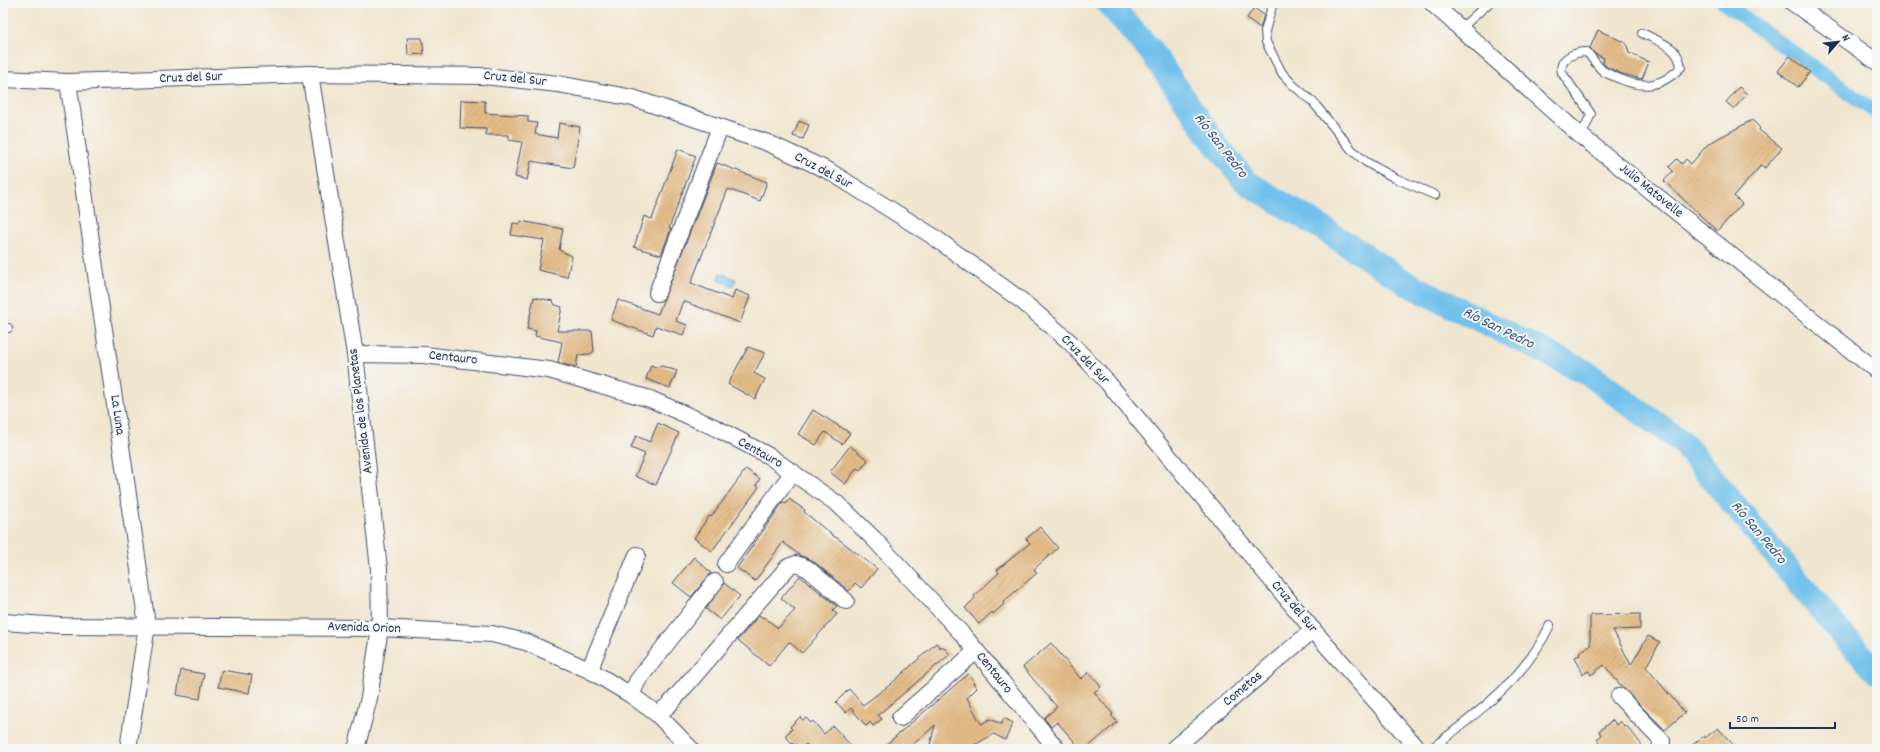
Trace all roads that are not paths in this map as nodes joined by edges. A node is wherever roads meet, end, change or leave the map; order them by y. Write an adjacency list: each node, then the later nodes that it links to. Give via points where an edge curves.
1 (1273, 3): 13 (lane, via 1265,31 1266,42 1282,73 1313,102 1352,150 1366,162)
2 (1432, 3): 5 (street, Julio Matovelle)
3 (1489, 3): 5 (lane)
4 (1800, 5): 7 (street)
5 (1460, 29): 12 (street, Julio Matovelle)
6 (1642, 33): 12 (lane, via 1674,50 1680,60 1681,67 1674,75 1660,83 1645,86 1611,75 1587,52 1577,52 1562,63 1562,73 1591,114)
7 (1877, 62)
8 (310, 74): 10 (street, Cruz del Sur); 11 (street, Cruz del Sur, via 484,76 558,84 633,98); 15 (street, Avenida de los Planetas)
9 (3, 80): 10 (street, Cruz del Sur)
10 (68, 82): 23 (street, La Luna)
11 (720, 127): 14 (street); 26 (street, Cruz del Sur, via 768,143 829,171 931,235 1022,301 1070,342 1108,383)
12 (1581, 136): 16 (street, Julio Matovelle)
13 (1435, 195)
14 (657, 293)
15 (355, 354): 17 (street, Centauro, via 424,355 549,370 650,399 714,427 769,456); 25 (street, Avenida de los Planetas, via 379,569)
16 (1877, 371)
17 (793, 472): 19 (street); 27 (street, Centauro, via 838,505 873,538)
18 (637, 555): 28 (street)
19 (726, 564)
20 (715, 582): 29 (street, via 638,680)
21 (846, 601): 31 (street, via 808,568 796,564 788,567 669,705)
22 (3, 622): 23 (street, Avenida Orion, via 60,626)
23 (148, 625): 25 (street, Avenida Orion); 33 (street, La Luna)
24 (1550, 626): 39 (lane, via 1541,644 1510,682)
25 (380, 628): 28 (street, Avenida Orion, via 492,634 526,642); 34 (street, Avenida de los Planetas, via 370,698)
26 (1313, 630): 37 (street, Cometas); 38 (street, Cruz del Sur)
27 (976, 651): 32 (street); 36 (street, Centauro)
28 (591, 671): 29 (street, Avenida Orion)
29 (631, 695): 31 (street, Avenida Orion)
30 (1619, 696): 40 (street, via 1662,741)
31 (657, 714): 35 (street, Avenida Orion)
32 (900, 718)
33 (128, 749)
34 (356, 749)
35 (691, 749)
36 (1056, 749)
37 (1173, 749)
38 (1418, 749)
39 (1431, 749)
40 (1660, 749)

